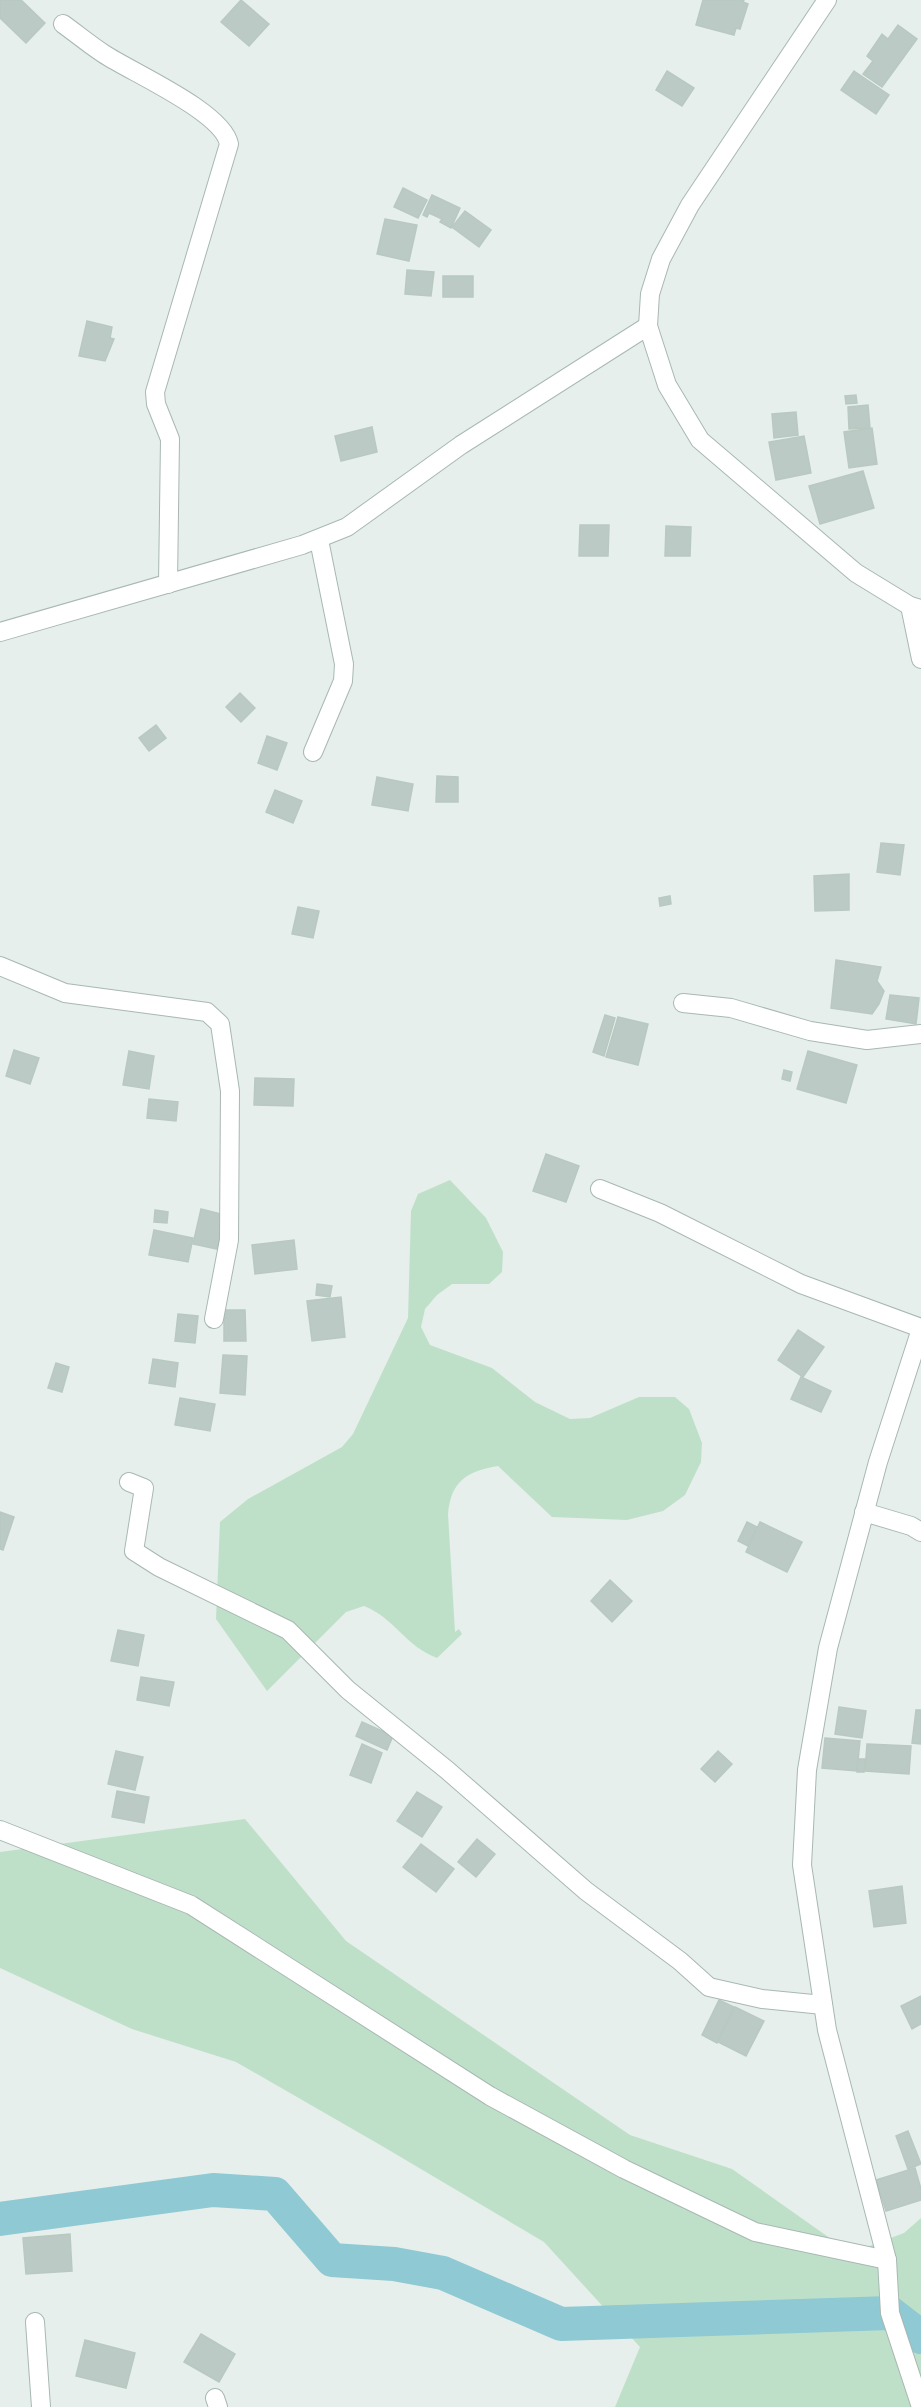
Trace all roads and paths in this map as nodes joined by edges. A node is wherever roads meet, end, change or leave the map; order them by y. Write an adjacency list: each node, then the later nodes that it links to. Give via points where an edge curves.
1 (827, 0): 3 (street, via 690,205 662,259 650,294)
2 (63, 24): 5 (street, via 103,54 192,105 221,126 229,144 155,392 170,439)
3 (648, 326): 4 (street, via 461,445 346,527); 6 (street, via 667,385 700,440 856,573)
4 (319, 540): 5 (street); 9 (street, via 344,664 343,681)
5 (168, 584): 7 (street)
6 (915, 607): 8 (street)
7 (0, 632)
8 (921, 659)
9 (313, 752)
10 (0, 966): 14 (street, via 65,993 207,1012 220,1024 230,1091 229,1240)
11 (683, 1003): 12 (street, via 731,1008 810,1031 867,1040)
12 (921, 1034)
13 (600, 1189): 15 (street, via 660,1213 801,1284)
14 (214, 1319)
15 (921, 1328): 17 (street)
16 (129, 1482): 20 (street, via 144,1488 134,1551 288,1630 348,1690 586,1891 709,1987 762,1999)
17 (864, 1512): 18 (street); 20 (street, via 828,1648 807,1770 802,1865)
18 (921, 1532)
19 (0, 1830): 21 (street, via 191,1905 490,2096 664,2188 755,2232)
20 (823, 2005): 21 (street)
21 (887, 2260): 24 (street, via 890,2313)
22 (34, 2322): 23 (street)
23 (41, 2407)
24 (921, 2407)

